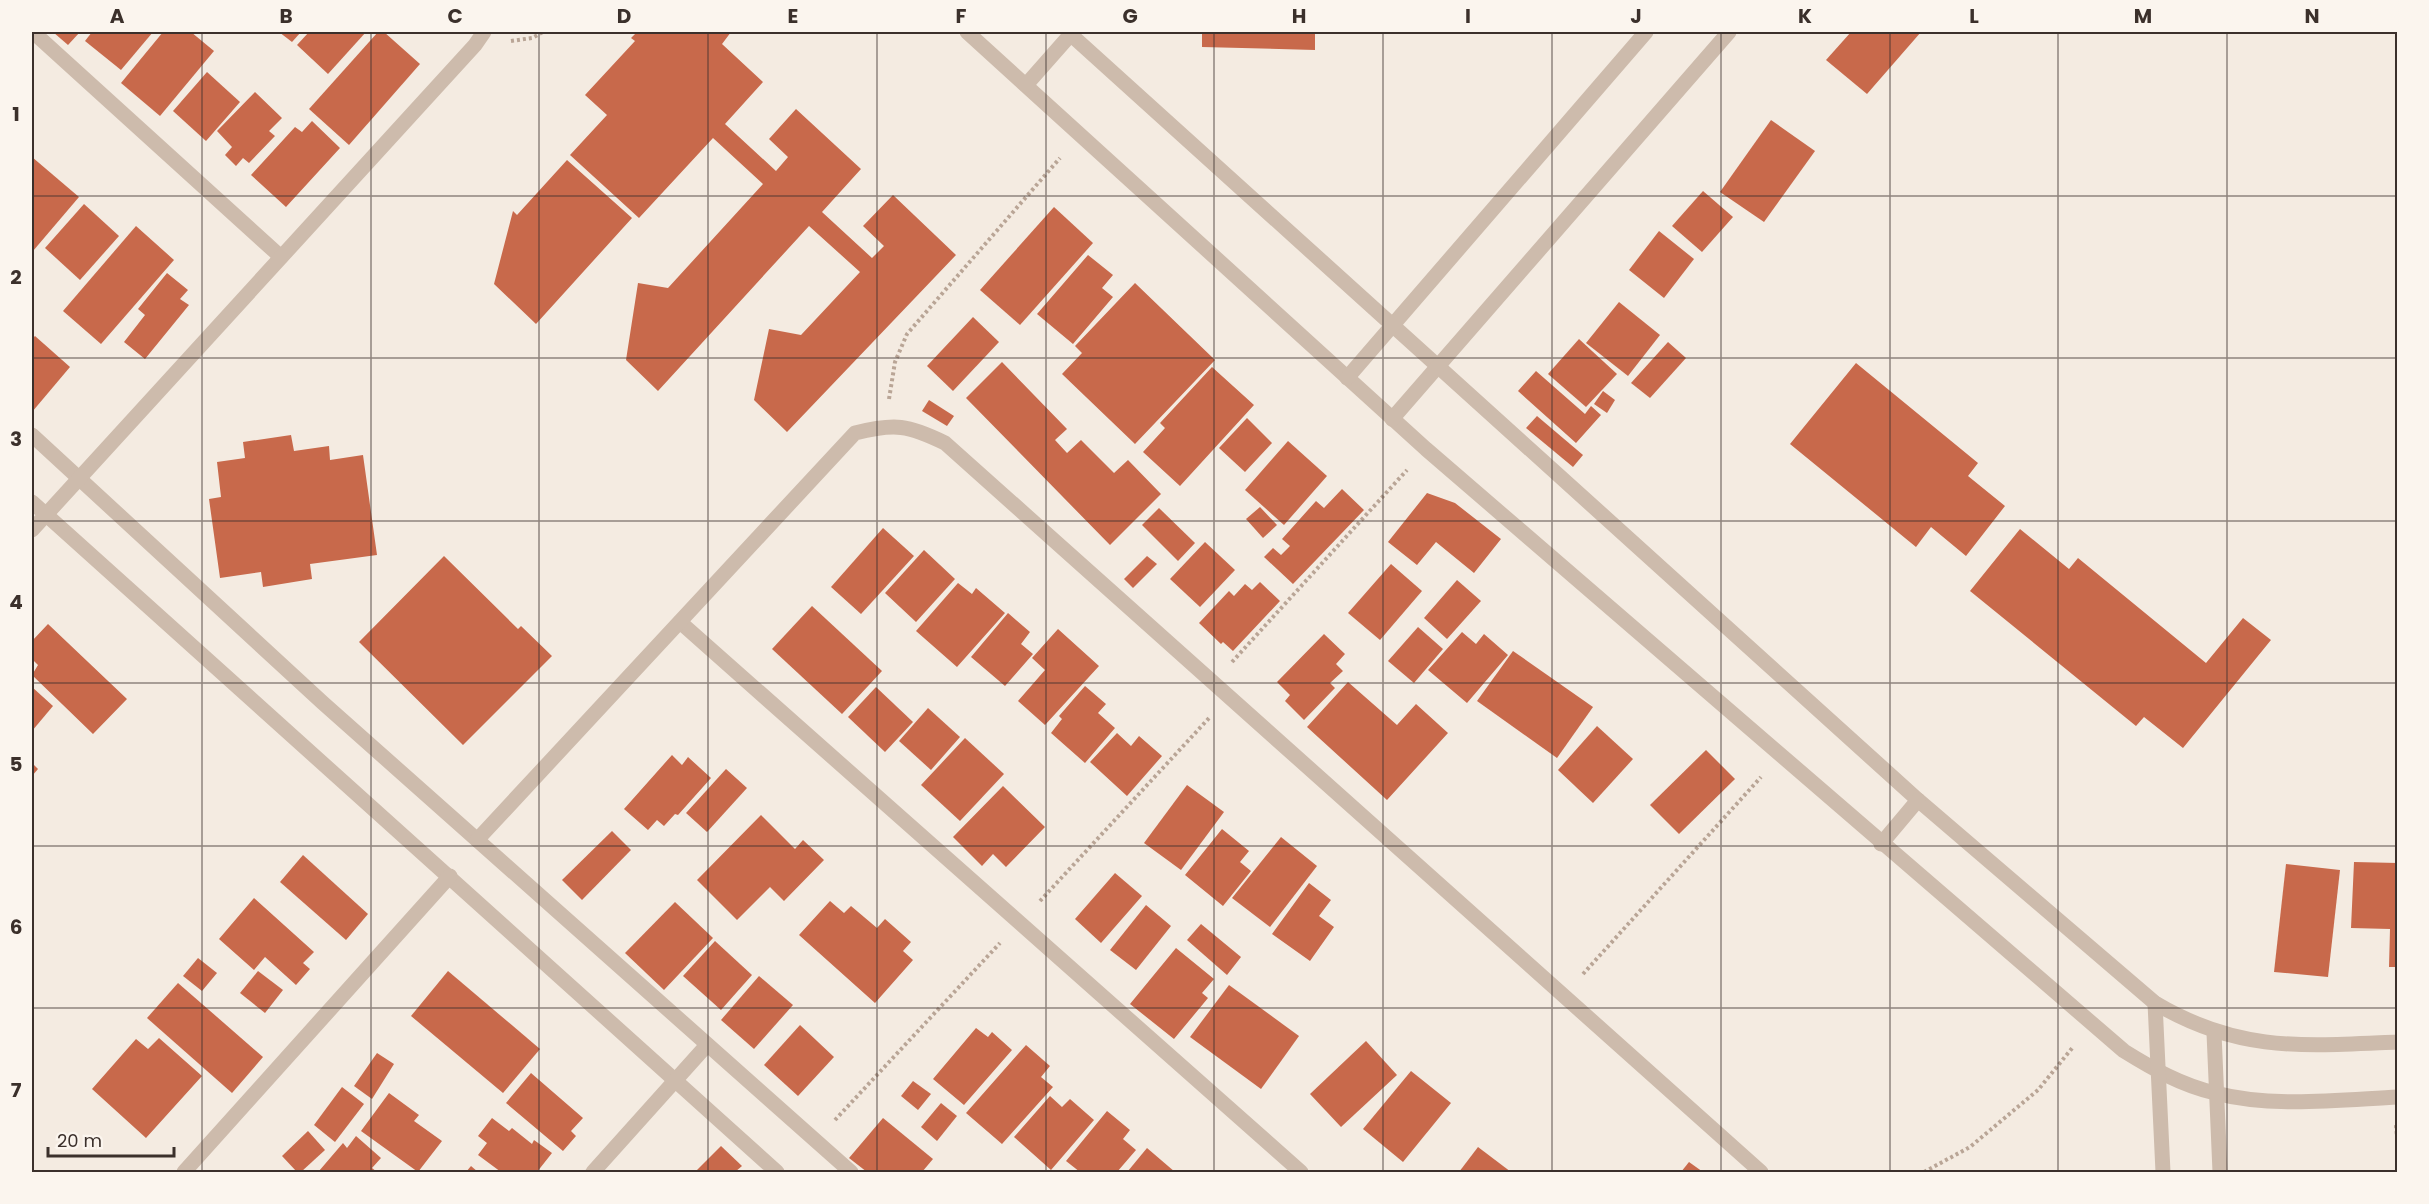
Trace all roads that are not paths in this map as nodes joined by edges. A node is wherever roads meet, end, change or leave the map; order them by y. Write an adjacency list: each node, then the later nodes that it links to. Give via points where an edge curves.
1 (33, 32): 8 (street)
2 (484, 32): 8 (street)
3 (967, 32): 7 (street)
4 (1646, 32): 9 (street)
5 (1729, 32): 10 (street)
6 (1070, 33): 7 (street); 9 (street)
7 (1026, 86): 11 (street)
8 (281, 257): 14 (street)
9 (1394, 324): 10 (street); 11 (street)
10 (1438, 365): 12 (street); 19 (street)
11 (1347, 378): 12 (street)
12 (1392, 419): 21 (street)
13 (32, 435): 14 (street)
14 (79, 478): 16 (street); 20 (street)
15 (32, 502): 16 (street)
16 (46, 514): 17 (street); 22 (street)
17 (32, 530)
18 (680, 622): 20 (street); 35 (street); 36 (street, via 855,434 885,426 916,429 945,443)
19 (1918, 800): 21 (street); 23 (street)
20 (477, 840): 26 (street)
21 (1881, 844): 27 (street, via 2091,1026)
22 (450, 876): 28 (street); 31 (street)
23 (2156, 1003): 24 (street); 27 (street)
24 (2214, 1033): 25 (street, via 2307,1046); 29 (street)
25 (2397, 1042)
26 (707, 1045): 28 (street); 34 (street)
27 (2158, 1073): 29 (street); 37 (street)
28 (675, 1080): 32 (street); 33 (street)
29 (2216, 1094): 30 (street, via 2285,1101); 38 (street)
30 (2397, 1097)
31 (184, 1173)
32 (593, 1173)
33 (777, 1173)
34 (851, 1173)
35 (1301, 1173)
36 (1761, 1173)
37 (2163, 1173)
38 (2220, 1173)

